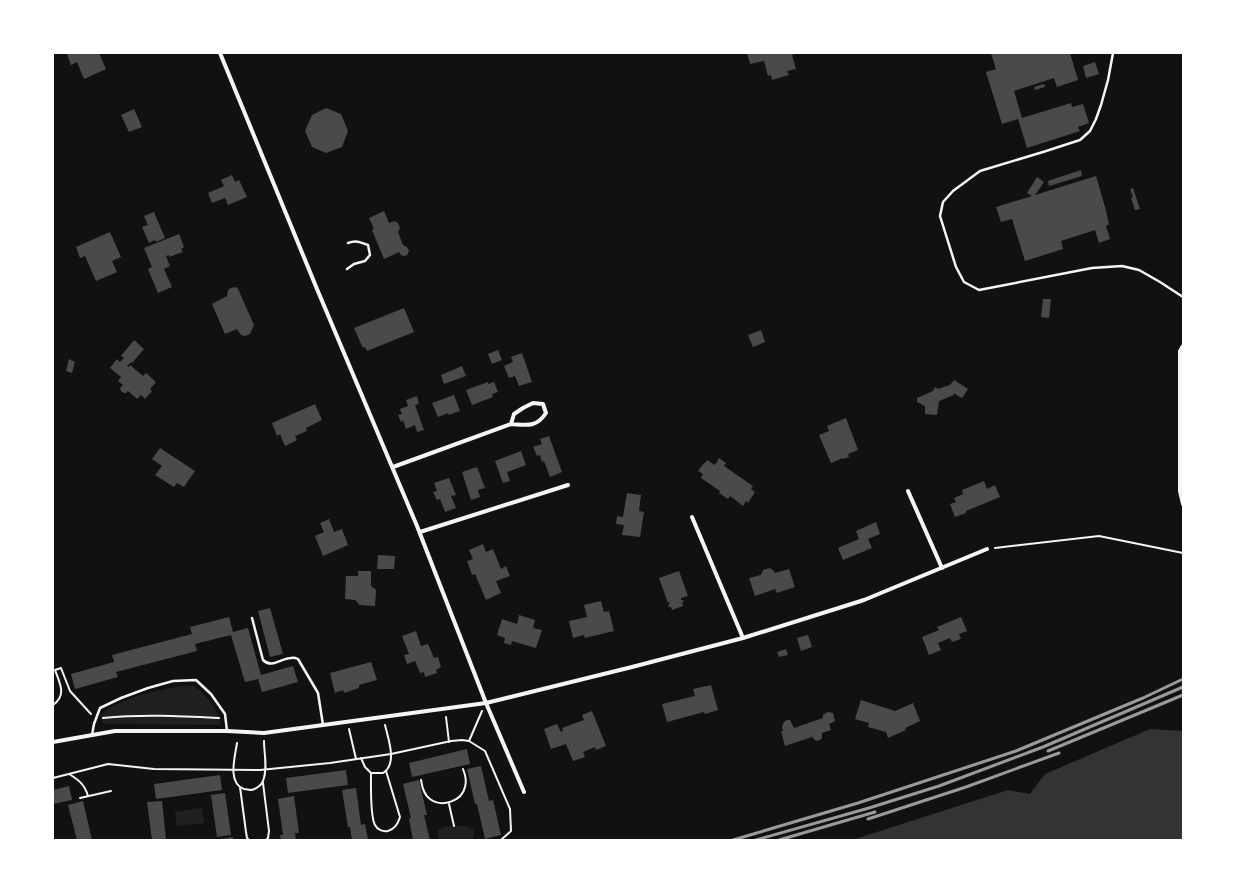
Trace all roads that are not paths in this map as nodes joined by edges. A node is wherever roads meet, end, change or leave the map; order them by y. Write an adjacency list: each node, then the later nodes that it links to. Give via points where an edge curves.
1 (220, 53): 8 (street)
2 (1113, 53): 5 (lane, via 1102,105 1090,131 1080,140 980,170 943,202 940,216 956,267 964,282 979,290 1092,268 1122,266 1139,270)
3 (348, 243): 4 (lane, via 355,241 368,245 370,255 365,261)
4 (347, 269)
5 (1183, 297)
6 (1183, 346): 11 (street, via 1180,351 1180,491)
7 (511, 424): 7 (street, via 531,425 541,420 546,413 543,404 533,403 523,408 514,414); 8 (street)
8 (393, 467): 13 (street)
9 (568, 486): 13 (street)
10 (908, 491): 15 (street)
11 (1183, 504)
12 (692, 517): 17 (street)
13 (420, 532): 18 (street)
14 (987, 549): 15 (street)
15 (942, 568): 17 (street, via 864,600)
16 (252, 618): 19 (lane, via 263,660 267,664 291,658 298,659 303,665 318,693)
17 (743, 638): 18 (street)
18 (486, 702): 19 (street); 23 (street)
19 (324, 725): 20 (street, via 264,734)
20 (227, 731): 21 (street, via 115,731); 21 (lane, via 225,714 211,694 196,680 173,681 148,688 100,708)
21 (92, 735): 22 (street)
22 (53, 742)
23 (524, 792)

